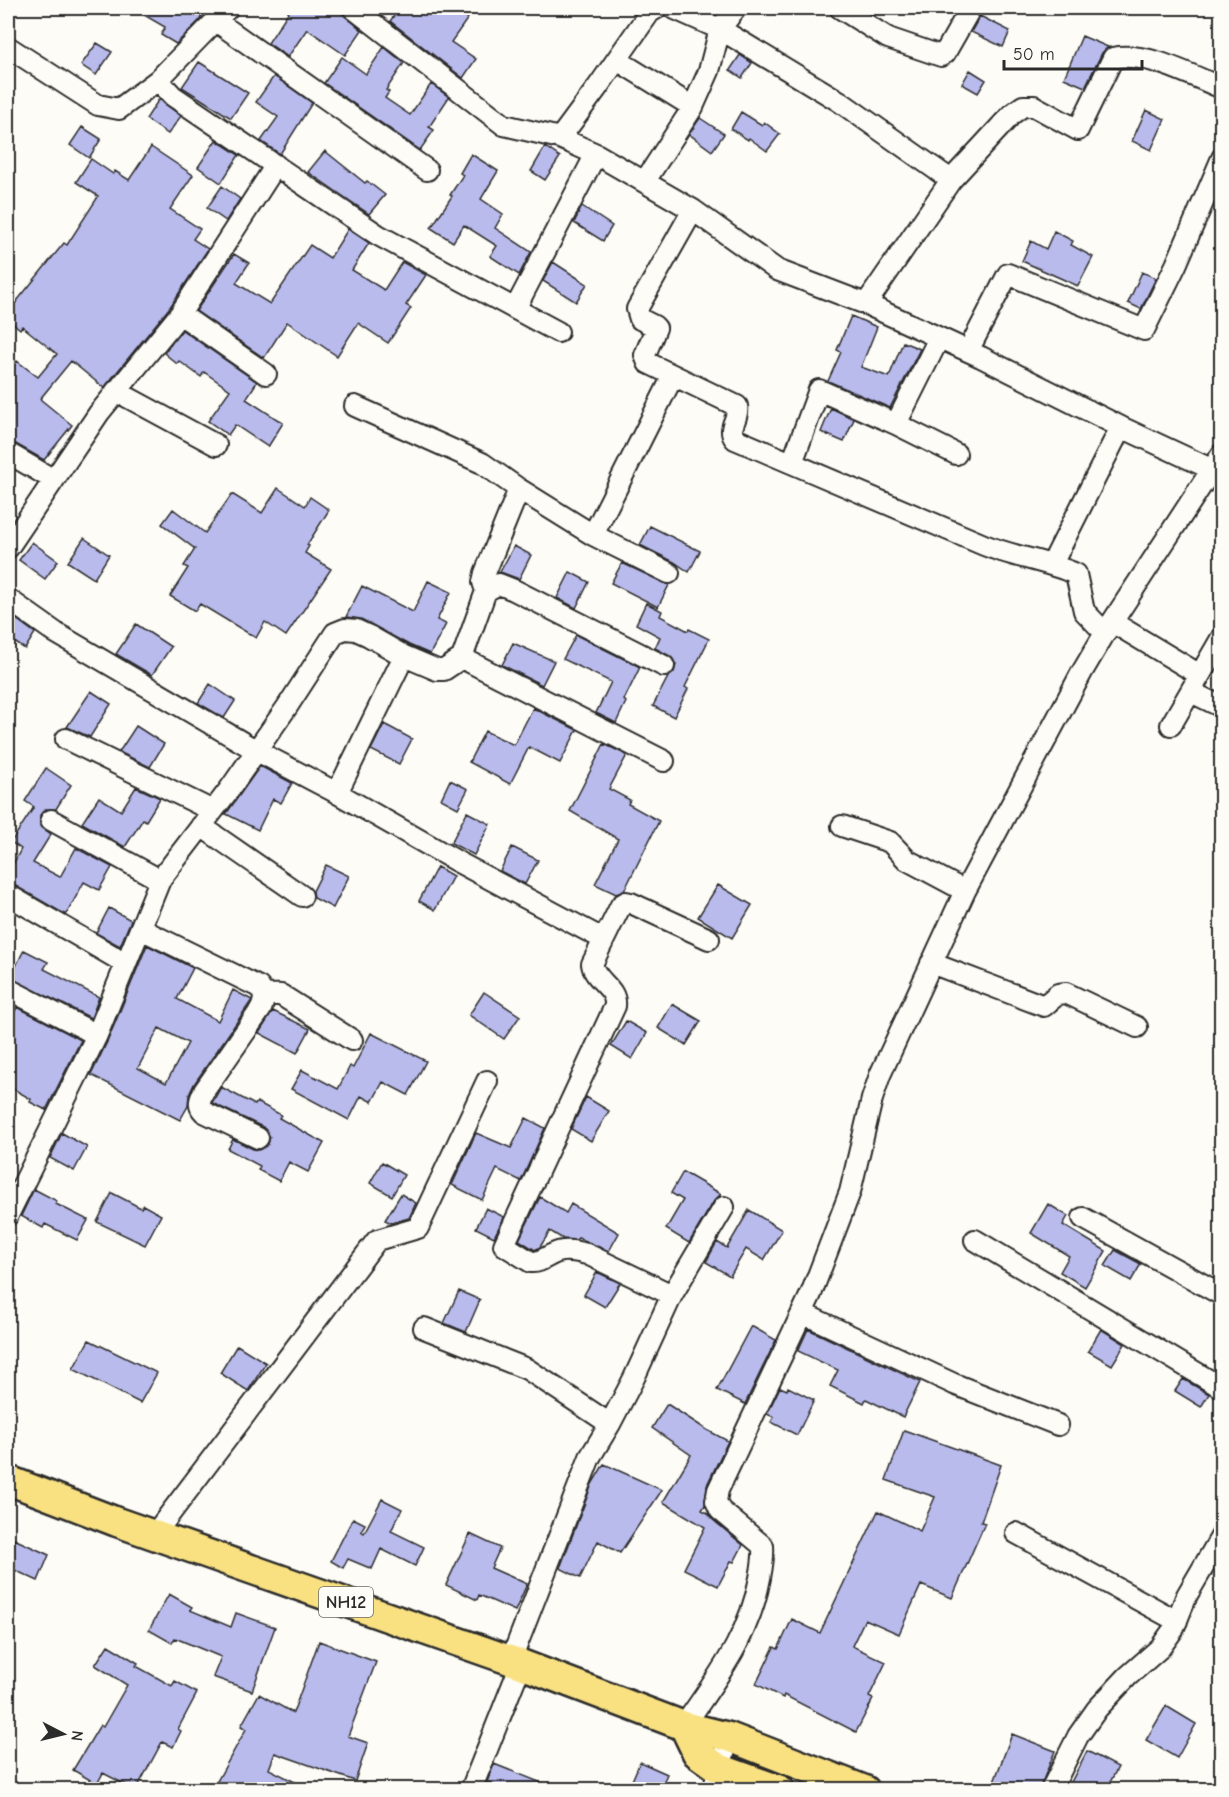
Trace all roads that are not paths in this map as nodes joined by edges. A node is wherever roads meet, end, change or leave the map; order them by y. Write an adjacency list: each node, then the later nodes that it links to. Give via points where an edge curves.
1 (353, 8): 14 (street, via 504,125)
2 (657, 8): 10 (street, via 650,12)
3 (673, 8): 8 (street)
4 (736, 8): 8 (street)
5 (851, 10): 6 (street, via 888,38 941,57)
6 (969, 11)
7 (222, 14): 11 (street); 18 (street)
8 (720, 28): 13 (street, via 709,71); 19 (street, via 839,101)
9 (8, 47): 11 (street, via 98,105 119,109)
10 (617, 60): 13 (street); 14 (street)
11 (158, 80): 17 (street, via 173,96)
12 (1221, 88): 19 (street, via 1144,58 1113,58 1078,130 1034,106 1023,106)
13 (693, 106): 20 (street)
14 (560, 138): 15 (street)
15 (596, 154): 20 (street); 23 (street)
16 (1221, 158): 27 (street, via 1144,330 1008,274)
17 (276, 165): 23 (street, via 378,235); 24 (street)
18 (427, 170)
19 (951, 180): 22 (street)
20 (645, 181): 21 (street)
21 (693, 210): 22 (street, via 777,270); 29 (street, via 637,309 640,319 656,328 645,360)
22 (866, 304): 26 (street)
23 (515, 309): 25 (street)
24 (180, 314): 28 (street); 30 (street)
25 (558, 332)
26 (939, 338): 27 (street); 32 (street)
27 (968, 351): 33 (street)
28 (266, 374)
29 (673, 376): 38 (street, via 737,406 731,430 735,439); 41 (street)
30 (116, 391): 34 (street); 39 (street)
31 (355, 405): 40 (street, via 482,463)
32 (896, 424): 36 (street); 38 (street, via 819,390)
33 (1121, 427): 37 (street); 43 (street)
34 (216, 445)
35 (8, 453): 39 (street)
36 (956, 454)
37 (1216, 462): 47 (street)
38 (792, 463): 43 (street, via 1001,552)
39 (54, 480): 42 (street)
40 (519, 489): 41 (street); 45 (street, via 485,573)
41 (593, 535): 44 (street)
42 (8, 548)
43 (1052, 564): 47 (street, via 1076,574 1084,610)
44 (669, 573)
45 (486, 591): 50 (street); 51 (street, via 507,586)
46 (8, 599): 56 (street, via 56,633)
47 (1109, 627): 52 (street); 63 (street)
48 (1221, 637): 52 (street)
49 (404, 656): 50 (street, via 437,670 444,670); 56 (street, via 356,630 335,633); 58 (street)
50 (462, 658): 57 (street)
51 (664, 666)
52 (1195, 683): 53 (street); 54 (street)
53 (1221, 707)
54 (1171, 725)
55 (66, 739): 59 (street)
56 (257, 751): 58 (street); 59 (street)
57 (664, 761)
58 (337, 793): 67 (street)
59 (207, 818): 62 (street); 65 (street)
60 (51, 820): 62 (street)
61 (842, 826): 63 (street, via 890,842 907,860)
62 (160, 880): 66 (street)
63 (965, 891): 70 (street)
64 (8, 895): 69 (street)
65 (302, 896)
66 (141, 929): 69 (street); 72 (street, via 259,987)
67 (603, 939): 68 (street, via 626,902); 82 (street, via 594,957 593,970 613,992 615,1006 504,1245 536,1263 559,1251 587,1254)
68 (709, 939)
69 (125, 963): 74 (street)
70 (931, 963): 73 (street, via 1039,1005 1066,993); 84 (street, via 879,1076 850,1192)
71 (8, 989): 74 (street)
72 (264, 994): 75 (street, via 281,995); 77 (street, via 261,1009 200,1101 204,1112)
73 (1137, 1027)
74 (97, 1035): 79 (street)
75 (352, 1040)
76 (487, 1081): 91 (street, via 418,1228 377,1240)
77 (258, 1138)
78 (724, 1207): 82 (street)
79 (8, 1215)
80 (1083, 1218): 83 (street)
81 (975, 1240): 86 (street)
82 (672, 1295): 87 (street)
83 (1221, 1295)
84 (802, 1313): 88 (street, via 954,1384); 95 (street, via 716,1500 720,1510 763,1546 757,1593 736,1648)
85 (424, 1328): 87 (street, via 527,1369)
86 (1221, 1388)
87 (610, 1424): 94 (street, via 590,1457)
88 (1058, 1425)
89 (8, 1480): 91 (highway, NH12)
90 (1016, 1533): 93 (street)
91 (154, 1535): 94 (highway, NH12)
92 (1221, 1535): 93 (street)
93 (1177, 1621): 101 (street, via 1160,1648 1097,1709 1078,1736)
94 (516, 1662): 95 (highway, NH12); 98 (street)
95 (684, 1726): 96 (highway, NH12); 97 (highway)
96 (729, 1737): 97 (street); 100 (highway, NH12)
97 (716, 1779): 99 (highway)
98 (471, 1790)
99 (780, 1790)
100 (865, 1790)
101 (1052, 1790)

